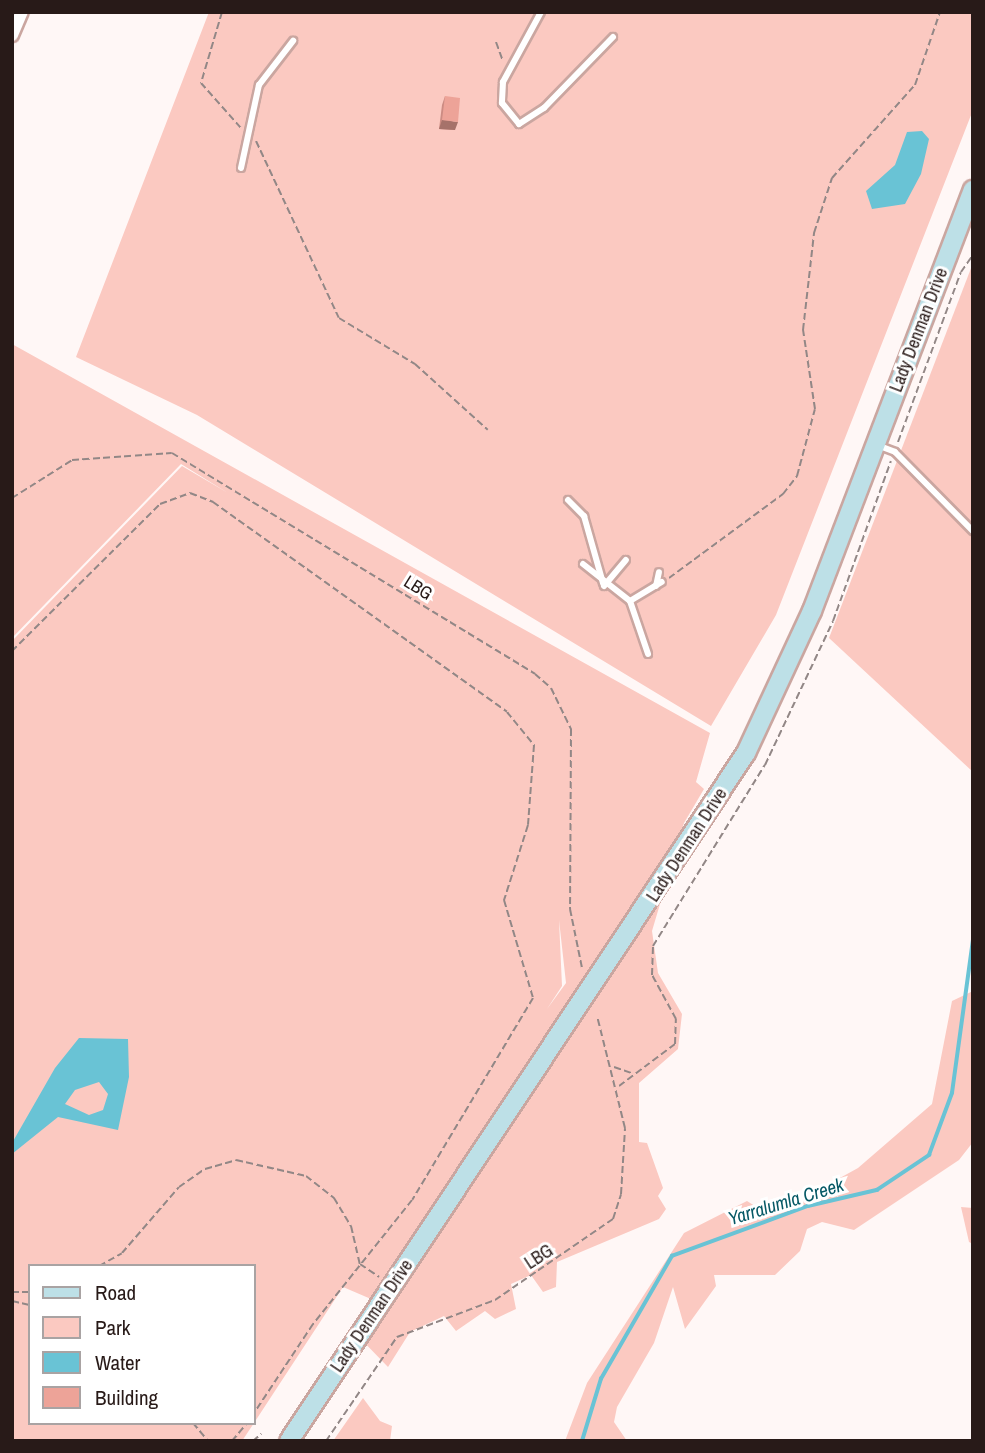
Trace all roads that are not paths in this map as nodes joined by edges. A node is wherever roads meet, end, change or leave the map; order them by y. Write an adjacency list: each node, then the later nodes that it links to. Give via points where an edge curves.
1 (22, 12): 3 (street)
2 (541, 12): 4 (lane, via 509,67 502,103 519,124 538,114)
3 (12, 35)
4 (613, 37)
5 (293, 41): 6 (lane, via 259,85)
6 (241, 168)
7 (973, 190): 8 (street, Lady Denman Drive)
8 (876, 444): 10 (lane, via 895,452); 17 (street, Lady Denman Drive, via 812,611 746,753)
9 (568, 500): 14 (lane, via 583,516)
10 (973, 531)
11 (626, 561): 14 (lane)
12 (583, 564): 14 (lane)
13 (659, 572): 15 (lane, via 659,584)
14 (604, 586): 15 (lane)
15 (630, 601): 16 (lane)
16 (648, 654)
17 (289, 1441)

